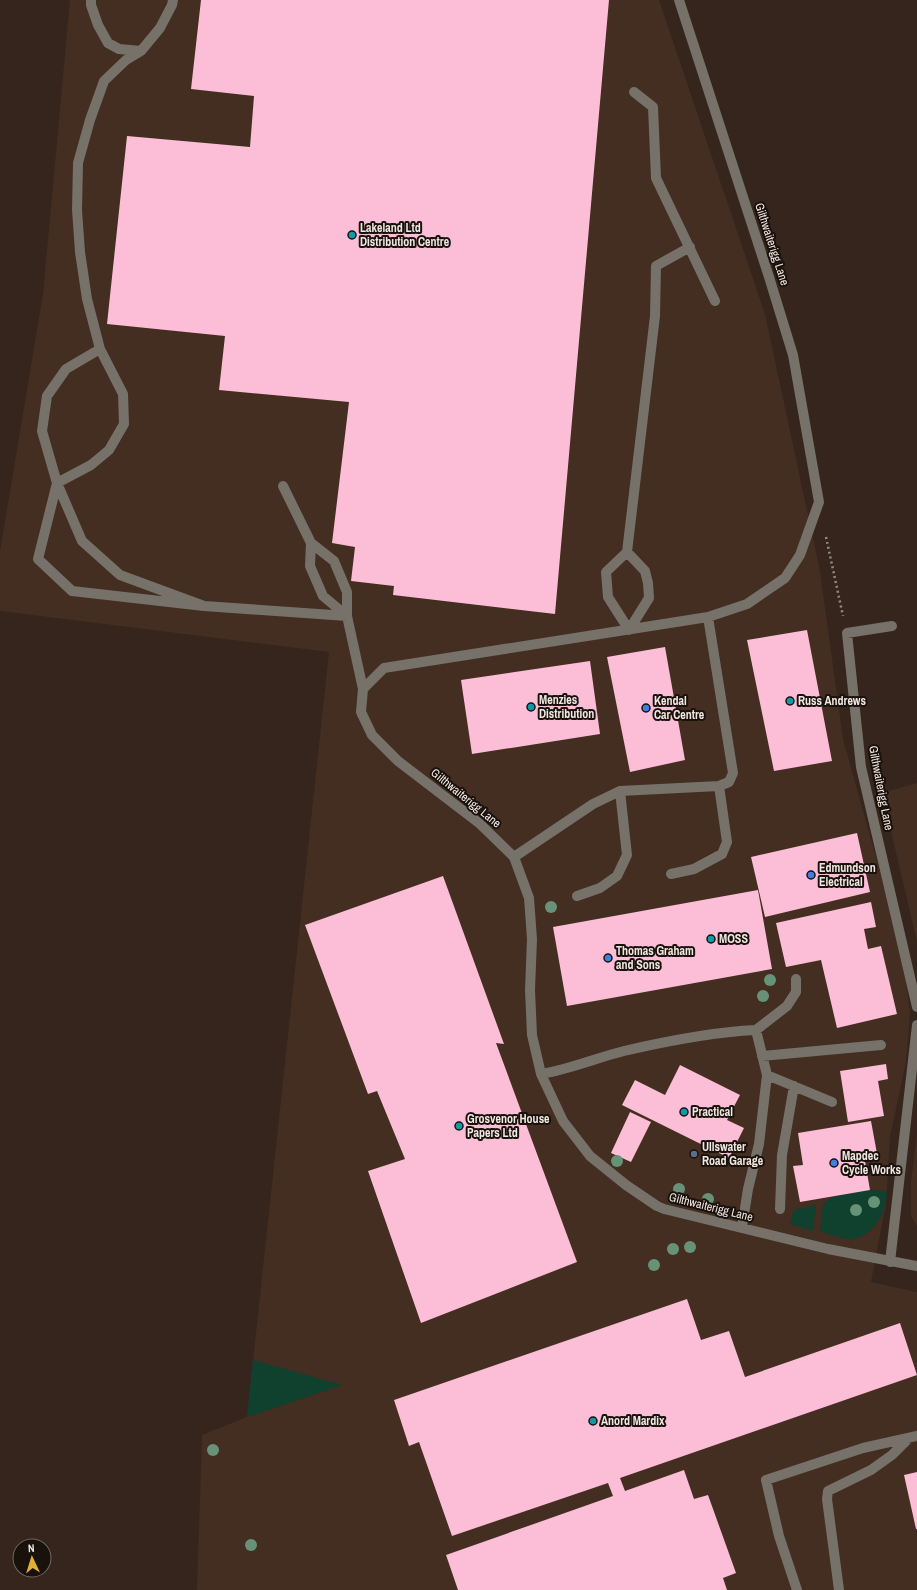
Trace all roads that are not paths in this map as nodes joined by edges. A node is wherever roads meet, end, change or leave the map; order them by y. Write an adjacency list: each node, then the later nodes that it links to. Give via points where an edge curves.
1 (92, 0): 4 (street, via 91,5 98,25 108,43 119,49)
2 (173, 0): 4 (street, via 160,28)
3 (679, 0): 15 (street, Gilthwaiterigg Lane, via 793,355 819,502 800,555 785,578 747,604)
4 (141, 51): 8 (street, via 126,60 104,81 78,163 77,210 80,252 87,299)
5 (634, 92): 6 (street, via 653,106 656,178)
6 (690, 247): 7 (street); 12 (street, via 656,266 654,316)
7 (715, 301)
8 (100, 349): 9 (street, via 66,370 47,396 42,430); 9 (street, via 123,394 124,424 109,450 91,465)
9 (57, 483): 13 (street, via 82,541 120,575); 13 (street, via 38,559 72,591)
10 (283, 486): 11 (street)
11 (311, 543): 14 (street, via 310,566 323,596); 14 (street, via 334,561 347,592)
12 (627, 552): 17 (street, via 645,571 649,598); 17 (street, via 606,572 608,597)
13 (204, 606): 14 (street)
14 (346, 616): 18 (street)
15 (708, 617): 17 (street, Gilthwaiterigg Lane); 19 (street, via 733,773 729,782)
16 (892, 626): 25 (street, Gilthwaiterigg Lane, via 847,633 861,767)
17 (629, 630): 18 (street, Gilthwaiterigg Lane, via 384,668)
18 (363, 689): 21 (street, Gilthwaiterigg Lane, via 361,712 372,735 398,761 480,823)
19 (719, 786): 20 (street); 22 (street, via 727,842 722,854 694,869)
20 (620, 791): 21 (street, via 593,804); 23 (street, via 627,855 617,876 600,888)
21 (514, 857): 30 (street, Gilthwaiterigg Lane, via 529,898 532,939 532,1034)
22 (670, 874)
23 (577, 896)
24 (796, 979): 27 (street, via 796,992 786,1006)
25 (917, 1007)
26 (917, 1025): 36 (street)
27 (756, 1030): 29 (street); 30 (street, via 725,1032 623,1052)
28 (881, 1045): 29 (street)
29 (762, 1056): 31 (street)
30 (542, 1074): 35 (street, Gilthwaiterigg Lane, via 563,1121 590,1156 626,1185 664,1209)
31 (767, 1074): 32 (street); 35 (street, via 759,1144)
32 (794, 1086): 33 (street); 34 (street, via 782,1154)
33 (832, 1102)
34 (780, 1209)
35 (742, 1227): 36 (street, Gilthwaiterigg Lane)
36 (890, 1262): 37 (street, Gilthwaiterigg Lane)
37 (917, 1266)
38 (917, 1436): 39 (street)
39 (907, 1440): 40 (street, via 884,1442 766,1480 779,1536); 41 (street, via 871,1470 828,1491)
40 (797, 1590)
41 (839, 1590)

